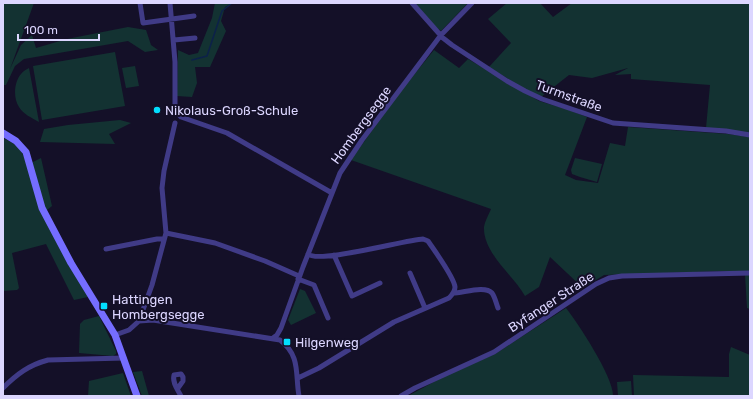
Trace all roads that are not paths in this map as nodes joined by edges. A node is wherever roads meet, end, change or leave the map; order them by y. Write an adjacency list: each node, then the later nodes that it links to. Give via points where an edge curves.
1 (140, 3): 6 (street, via 142,23)
2 (170, 3): 6 (street)
3 (412, 3): 7 (street, Turmstraße)
4 (472, 3): 7 (street, Hombergsegge)
5 (194, 16): 6 (street)
6 (172, 19): 9 (street)
7 (441, 35): 12 (street, Turmstraße, via 507,82 542,99 613,123); 13 (street, Hombergsegge, via 362,140 340,173)
8 (195, 38): 9 (street)
9 (174, 40): 13 (street, via 175,110 181,117 227,133)
10 (175, 123): 14 (street, via 162,188)
11 (3, 133): 28 (main road, via 16,141 26,152 42,208 71,263)
12 (750, 135)
13 (332, 193): 17 (street, Hombergsegge)
14 (166, 233): 15 (street); 21 (street, via 215,243 265,261)
15 (164, 239): 16 (street); 27 (street, via 154,280)
16 (106, 249)
17 (308, 254): 18 (street, via 314,257); 21 (street, Hombergsegge)
18 (334, 255): 22 (street, via 352,296); 23 (street, via 426,240 452,279)
19 (410, 273): 24 (street)
20 (750, 273): 37 (street, Byfanger Straße, via 609,278 494,352)
21 (299, 278): 26 (street, via 314,285); 29 (street, Hombergsegge, via 281,328)
22 (380, 284)
23 (454, 293): 24 (street, via 449,298); 25 (street, via 488,290 492,293)
24 (425, 308): 31 (street, via 394,322)
25 (498, 308)
26 (328, 318)
27 (139, 321): 28 (street, via 129,330); 29 (street, via 153,320)
28 (115, 335): 30 (main road)
29 (273, 338): 31 (street, via 280,340 290,349)
30 (124, 358): 32 (street, via 48,360 24,370); 34 (main road)
31 (298, 378): 36 (street)
32 (3, 388)
33 (178, 388): 35 (street)
34 (137, 396)
35 (181, 396)
36 (299, 396)
37 (401, 396)

